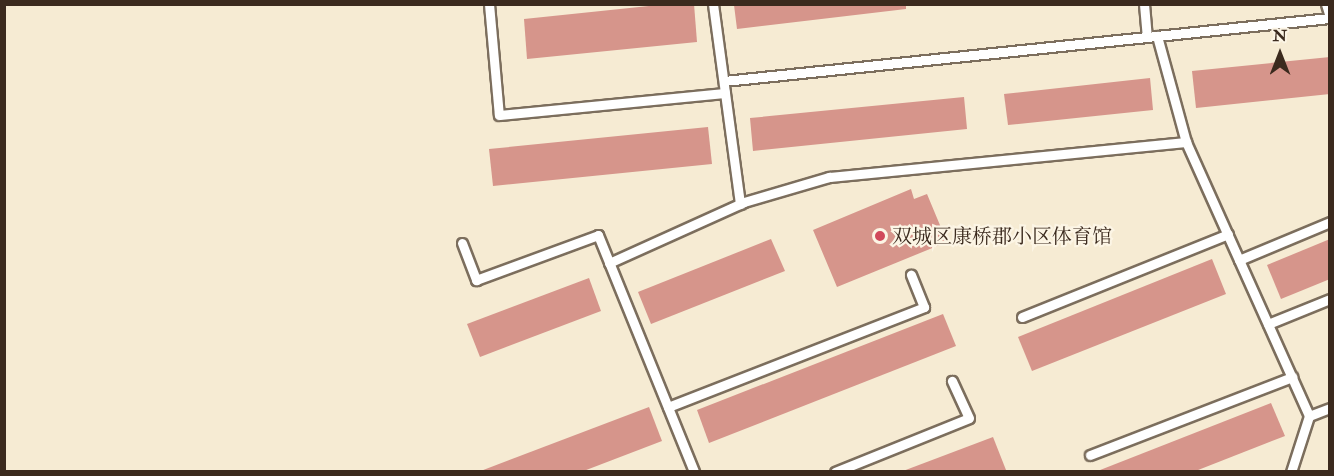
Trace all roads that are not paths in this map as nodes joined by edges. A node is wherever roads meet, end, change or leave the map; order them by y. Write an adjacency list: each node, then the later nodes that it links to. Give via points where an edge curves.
1 (489, 4): 8 (lane, via 499,115)
2 (713, 4): 7 (lane)
3 (1144, 4): 6 (lane)
4 (1326, 4): 5 (lane)
5 (1329, 17): 6 (lane)
6 (1152, 36): 7 (lane); 9 (lane)
7 (723, 81): 8 (lane)
8 (725, 93): 10 (lane)
9 (1186, 142): 10 (lane, via 829,177); 12 (lane)
10 (740, 204): 15 (lane)
11 (1329, 222): 14 (lane)
12 (1227, 234): 14 (lane); 18 (lane)
13 (462, 243): 15 (lane, via 476,280 598,235)
14 (1239, 261): 19 (lane)
15 (609, 263): 22 (lane)
16 (911, 275): 22 (lane, via 924,307)
17 (1329, 299): 19 (lane)
18 (1023, 317)
19 (1268, 324): 20 (lane)
20 (1292, 377): 24 (lane); 25 (lane)
21 (952, 381): 27 (lane, via 969,418)
22 (668, 407): 26 (lane)
23 (1329, 408): 24 (lane)
24 (1310, 416): 28 (lane)
25 (1090, 455)
26 (694, 471)
27 (835, 471)
28 (1291, 471)

